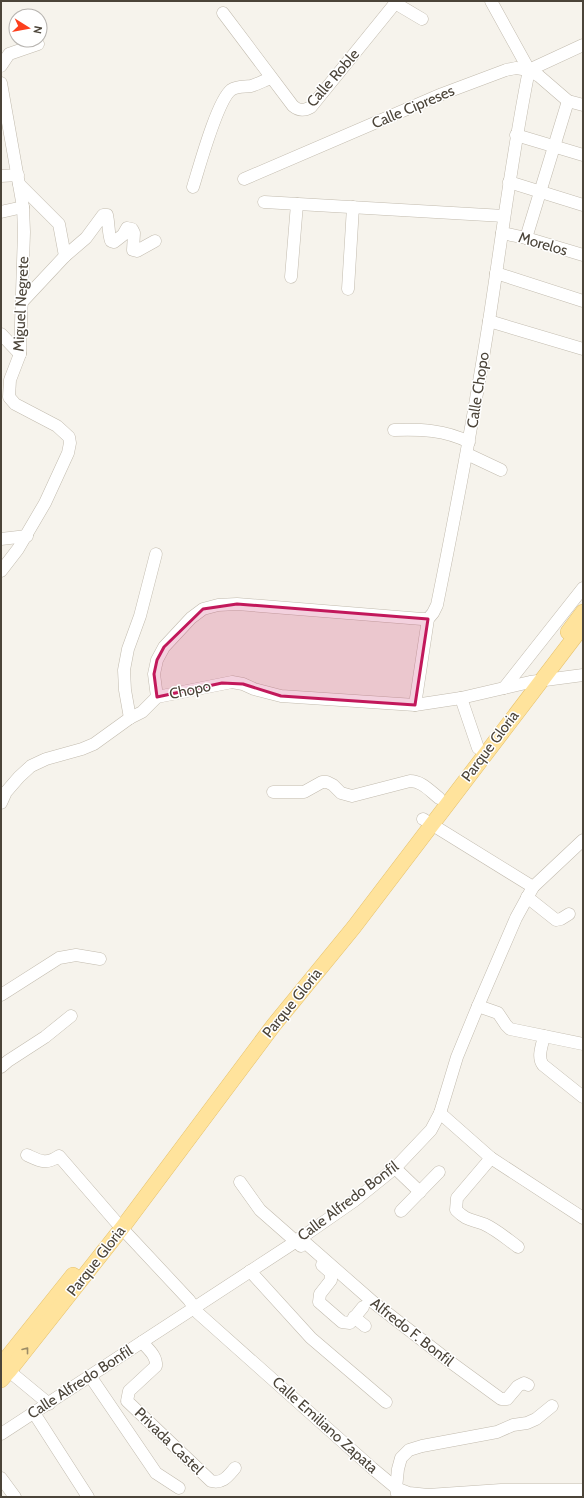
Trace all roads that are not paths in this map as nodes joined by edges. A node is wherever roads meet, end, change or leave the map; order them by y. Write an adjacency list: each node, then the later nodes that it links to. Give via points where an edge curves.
1 (491, 1): 8 (street)
2 (396, 2): 4 (street); 9 (street, Calle Roble, via 310,107 298,110)
3 (222, 13): 9 (street, Calle Roble)
4 (422, 19)
5 (583, 45): 8 (street, Calle Cipreses)
6 (26, 48): 7 (street, via 9,54)
7 (1, 66)
8 (529, 70): 11 (street); 13 (street, Calle Chopo); 18 (street, Calle Cipreses, via 506,70 442,94)
9 (271, 78): 21 (street, via 230,90 212,127)
10 (1, 83): 14 (street, Miguel Negrete)
11 (568, 101): 12 (street); 15 (street)
12 (583, 105)
13 (516, 135): 15 (street); 20 (street, Calle Chopo)
14 (7, 145): 19 (street, Miguel Negrete)
15 (554, 146): 16 (street); 22 (street)
16 (583, 155)
17 (1, 176): 19 (street)
18 (244, 179)
19 (18, 180): 26 (street, Miguel Negrete); 34 (street, via 59,224)
20 (509, 182): 22 (street); 29 (street, Calle Chopo)
21 (193, 187)
22 (540, 191): 25 (street); 31 (street)
23 (264, 202): 24 (street)
24 (297, 204): 27 (street); 36 (street)
25 (583, 205)
26 (23, 207): 28 (street); 39 (street, Miguel Negrete)
27 (353, 207): 29 (street); 37 (street)
28 (1, 212)
29 (504, 216): 30 (street, Calle Chopo)
30 (502, 233): 31 (street, Morelos); 35 (street, Calle Chopo)
31 (526, 238): 33 (street, Morelos)
32 (156, 241): 34 (street, via 137,251 132,250 132,228 127,228 123,235 114,242 111,241 107,215 103,215 86,238)
33 (583, 255)
34 (65, 256): 39 (street)
35 (496, 272): 38 (street); 40 (street, Calle Chopo)
36 (291, 277)
37 (348, 289)
38 (583, 301)
39 (22, 302): 43 (street, Miguel Negrete)
40 (489, 320): 42 (street); 46 (street, Calle Chopo)
41 (1, 334): 43 (street)
42 (583, 349)
43 (20, 354): 44 (street, Miguel Negrete)
44 (5, 398): 48 (street, Miguel Negrete, via 57,426 69,437 70,443 45,503)
45 (394, 430): 46 (street, via 438,431 457,436)
46 (468, 448): 47 (street); 54 (street, Calle Chopo, via 437,605)
47 (501, 470)
48 (27, 536): 49 (street); 51 (street, Miguel Negrete)
49 (1, 539)
50 (156, 554): 62 (street, via 124,670)
51 (1, 571)
52 (583, 588): 58 (street)
53 (583, 612): 57 (main road, Parque Gloria)
54 (428, 619): 59 (street, via 237,604 203,609 164,647 157,660 154,674); 61 (street, Calle Chopo)
55 (583, 626): 57 (main road, Parque Gloria)
56 (583, 675): 57 (street, Chopo)
57 (536, 681): 58 (street, Chopo); 63 (main road, Parque Gloria); 67 (main road, Parque Gloria)
58 (504, 688): 60 (street, Chopo)
59 (157, 697): 61 (street, Chopo, via 232,682 281,696); 62 (street, Chopo, via 142,712)
60 (461, 698): 61 (street, Chopo); 63 (street)
61 (414, 705)
62 (130, 718): 66 (street, Chopo, via 82,750 46,759 31,766 6,792)
63 (478, 748): 65 (main road, Parque Gloria)
64 (274, 792): 65 (street, via 304,792 322,782 328,782 341,793 352,796 415,781)
65 (439, 798): 67 (main road, Parque Gloria)
66 (1, 803)
67 (426, 822): 69 (street); 88 (main road, Parque Gloria, via 347,921)
68 (583, 840): 69 (street, Calle Alfredo Bonfil)
69 (530, 892): 70 (street, via 556,920); 73 (street, Calle Alfredo Bonfil)
70 (568, 914)
71 (100, 959): 72 (street, via 76,955 59,958)
72 (1, 995)
73 (478, 1006): 75 (street, via 498,1013 510,1028); 79 (street, Calle Alfredo Bonfil, via 457,1057)
74 (71, 1016): 77 (street, via 45,1037)
75 (544, 1036): 76 (street); 78 (street, via 540,1062)
76 (583, 1044)
77 (3, 1060)
78 (583, 1097)
79 (440, 1113): 81 (street); 82 (street, Calle Alfredo Bonfil, via 431,1130)
80 (27, 1155): 88 (street, Calle Emiliano Zapata, via 42,1162 59,1156)
81 (491, 1158): 87 (street); 90 (street, via 457,1198 456,1210 464,1218 498,1232)
82 (395, 1168): 85 (street); 89 (street, Calle Alfredo Bonfil, via 354,1201)
83 (439, 1172): 85 (street)
84 (240, 1182): 89 (street, via 260,1210)
85 (420, 1192): 86 (street)
86 (401, 1212)
87 (583, 1218)
88 (120, 1226): 92 (street, Calle Emiliano Zapata); 97 (main road, Parque Gloria)
89 (298, 1240): 91 (street, Calle Alfredo Bonfil); 94 (street, via 331,1273 331,1280 320,1294 319,1302 342,1322 350,1323); 99 (street, Alfredo F. Bonfil, via 373,1302 501,1399 507,1398 518,1386 524,1383)
90 (518, 1247)
91 (250, 1272): 92 (street, Calle Alfredo Bonfil); 100 (street, via 311,1338)
92 (194, 1306): 96 (street, Calle Alfredo Bonfil); 109 (street, Calle Emiliano Zapata, via 204,1318)
93 (363, 1307): 94 (street)
94 (354, 1317): 95 (street)
95 (365, 1326)
96 (142, 1342): 98 (street, Calle Alfredo Bonfil); 105 (street, Privada Castel, via 157,1363 129,1391 126,1400 211,1481 224,1480)
97 (4, 1372): 101 (street)
98 (90, 1376): 101 (street, Calle Alfredo Bonfil); 107 (street, Privada Castel, via 156,1473)
99 (528, 1385)
100 (386, 1402)
101 (49, 1404): 103 (street, Calle Alfredo Bonfil)
102 (552, 1406): 109 (street, via 536,1419 496,1432 409,1450 401,1458)
103 (34, 1413): 104 (street, Calle Alfredo Bonfil); 111 (street)
104 (1, 1434)
105 (235, 1468)
106 (1, 1478): 110 (street)
107 (179, 1488)
108 (583, 1490): 109 (street, Calle Emiliano Zapata, via 501,1490 428,1495)
109 (397, 1492)
110 (15, 1497)
111 (88, 1497)

